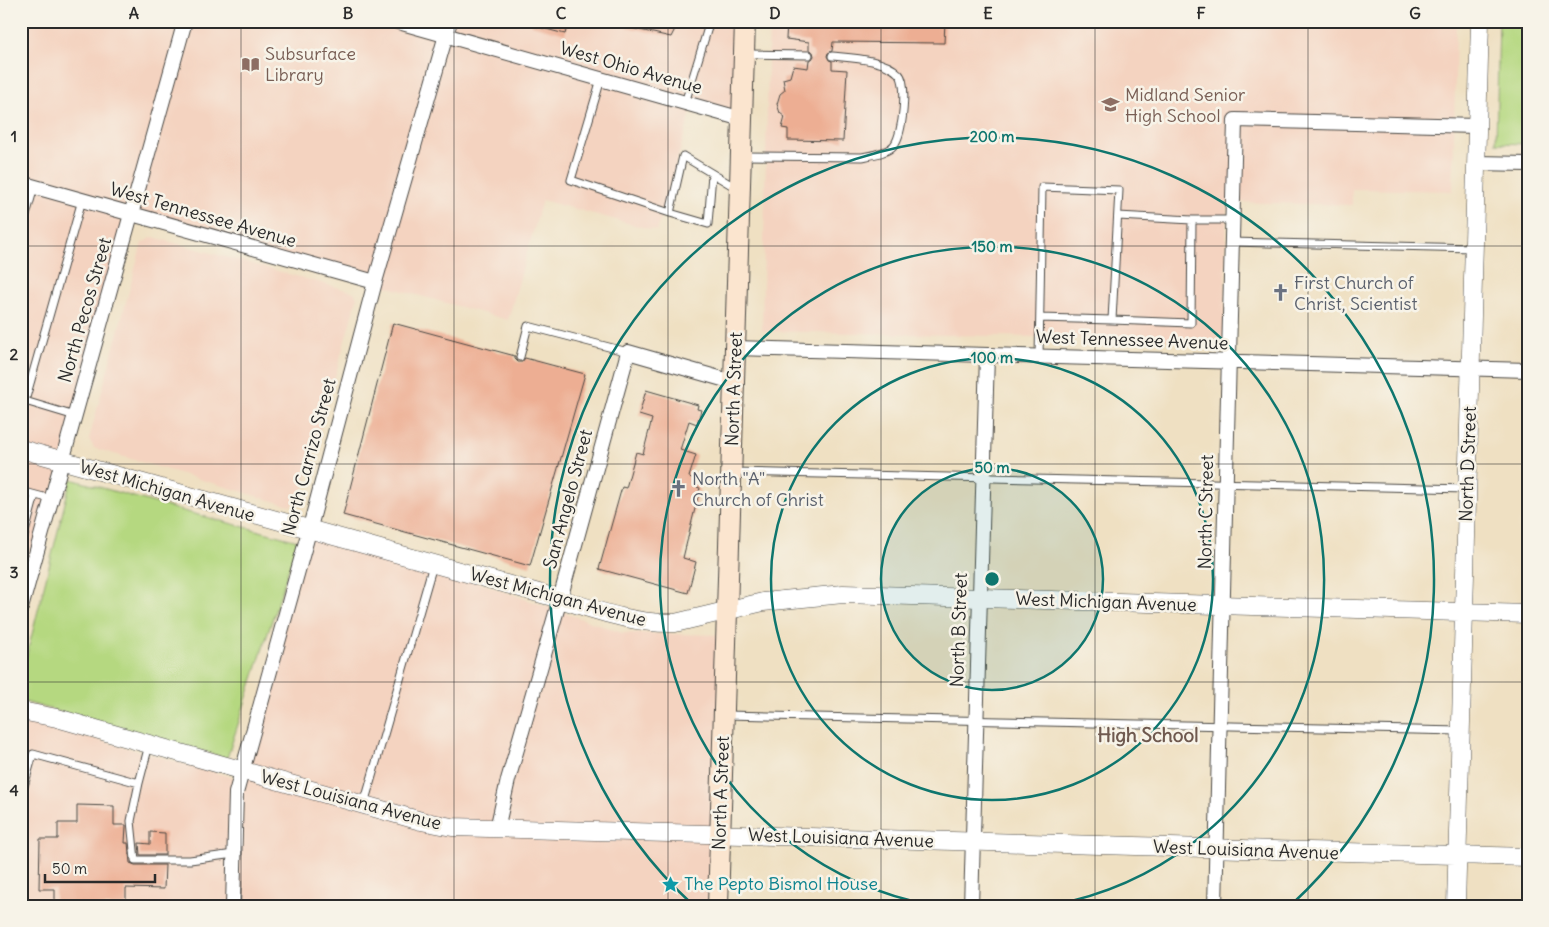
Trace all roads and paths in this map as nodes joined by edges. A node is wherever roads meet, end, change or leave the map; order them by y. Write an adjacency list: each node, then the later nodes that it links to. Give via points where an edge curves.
1 (185, 21): 23 (street, North Pecos Street)
2 (395, 21): 7 (street, West Ohio Avenue)
3 (450, 21): 7 (street, North Carrizo Street)
4 (710, 21): 12 (lane)
5 (745, 21): 8 (main road, North A Street)
6 (1480, 21): 14 (street, North D Street)
7 (446, 35): 11 (street, West Ohio Avenue); 30 (street, North Carrizo Street)
8 (744, 54): 9 (lane); 13 (main road, North A Street)
9 (809, 55)
10 (832, 56): 15 (lane, via 868,60 892,68 901,75 903,113 894,146 862,157)
11 (601, 79): 12 (street, West Ohio Avenue); 22 (lane, via 571,180)
12 (685, 103): 13 (street, West Ohio Avenue)
13 (742, 119): 15 (main road, North A Street)
14 (1477, 126): 16 (street, North D Street); 26 (street, North C Street, via 1235,120)
15 (741, 156): 20 (main road, North A Street)
16 (1476, 163): 17 (street); 29 (street, North D Street)
17 (1528, 164)
18 (712, 174): 20 (lane); 22 (lane, via 708,224); 22 (lane, via 683,156)
19 (28, 185): 21 (street, West Tennessee Avenue); 27 (lane)
20 (740, 190): 33 (main road, North A Street)
21 (82, 200): 23 (street, West Tennessee Avenue); 42 (lane)
22 (670, 213)
23 (131, 214): 30 (street, West Tennessee Avenue); 43 (street, North Pecos Street)
24 (1118, 216): 25 (lane); 31 (lane, via 1119,190 1042,187); 32 (lane)
25 (1192, 220): 26 (lane); 32 (lane, via 1191,322)
26 (1231, 220): 28 (street, North C Street)
27 (21, 233)
28 (1230, 242): 29 (lane); 38 (street, North C Street)
29 (1474, 248): 39 (street, North D Street)
30 (375, 282): 53 (street, North Carrizo Street)
31 (1040, 318): 32 (lane); 36 (lane)
32 (1112, 320)
33 (735, 348): 35 (street, West Tennessee Avenue); 41 (main road, North A Street)
34 (628, 352): 37 (lane, via 528,326); 41 (street); 59 (street, San Angelo Street)
35 (986, 355): 36 (street, West Tennessee Avenue); 47 (street, North B Street)
36 (1039, 356): 38 (street, West Tennessee Avenue)
37 (520, 357)
38 (1228, 362): 39 (street, West Tennessee Avenue); 48 (street, North C Street)
39 (1471, 368): 40 (street, West Tennessee Avenue); 49 (street, North D Street)
40 (1528, 370)
41 (733, 382): 46 (main road, North A Street)
42 (23, 401): 43 (lane)
43 (75, 416): 45 (street, North Pecos Street)
44 (21, 450): 45 (street, West Michigan Avenue)
45 (62, 461): 52 (street, North Pecos Street); 53 (street, West Michigan Avenue)
46 (731, 472): 47 (lane); 62 (main road, North A Street)
47 (983, 477): 48 (lane); 58 (street, North B Street)
48 (1225, 483): 49 (lane); 61 (street, North C Street)
49 (1467, 488): 63 (street, North D Street)
50 (21, 491): 51 (lane)
51 (35, 495): 52 (lane); 54 (lane)
52 (52, 499): 55 (street, North Pecos Street)
53 (309, 531): 57 (street, West Michigan Avenue); 71 (street, North Carrizo Street)
54 (23, 536): 55 (lane); 56 (lane)
55 (40, 540): 60 (street, North Pecos Street, via 29,568)
56 (21, 547)
57 (433, 564): 59 (street, West Michigan Avenue); 74 (lane)
58 (979, 598): 61 (street, West Michigan Avenue); 62 (street, West Michigan Avenue, via 843,594 763,602); 67 (street, North B Street)
59 (560, 599): 62 (street, West Michigan Avenue, via 628,619 660,624); 75 (street, San Angelo Street)
60 (22, 604)
61 (1222, 605): 63 (street, West Michigan Avenue); 68 (street, North C Street)
62 (727, 610): 66 (main road, North A Street)
63 (1463, 612): 64 (street, West Michigan Avenue); 69 (street, North D Street)
64 (1528, 614)
65 (21, 711): 70 (street, West Louisiana Avenue)
66 (723, 715): 67 (lane); 76 (main road, North A Street)
67 (976, 720): 68 (lane); 77 (street, North B Street)
68 (1219, 726): 69 (lane); 78 (street, North C Street)
69 (1460, 731): 80 (street, North D Street)
70 (149, 744): 71 (street, West Louisiana Avenue); 72 (lane)
71 (243, 770): 74 (street, West Louisiana Avenue); 79 (street, North Carrizo Street, via 236,793)
72 (139, 783): 73 (lane, via 33,754); 79 (lane, via 131,821 135,860 190,860)
73 (21, 797)
74 (364, 805): 75 (street, West Louisiana Avenue, via 441,826)
75 (497, 829): 76 (street, West Louisiana Avenue)
76 (720, 835): 77 (street, West Louisiana Avenue); 83 (main road, North A Street)
77 (973, 842): 78 (street, West Louisiana Avenue); 84 (street, North B Street)
78 (1216, 849): 80 (street, West Louisiana Avenue); 85 (street, North C Street)
79 (234, 854): 82 (street, North Carrizo Street)
80 (1457, 855): 81 (street, West Louisiana Avenue); 86 (street, North D Street)
81 (1528, 857)
82 (232, 906)
83 (718, 906)
84 (971, 906)
85 (1214, 906)
86 (1456, 906)

